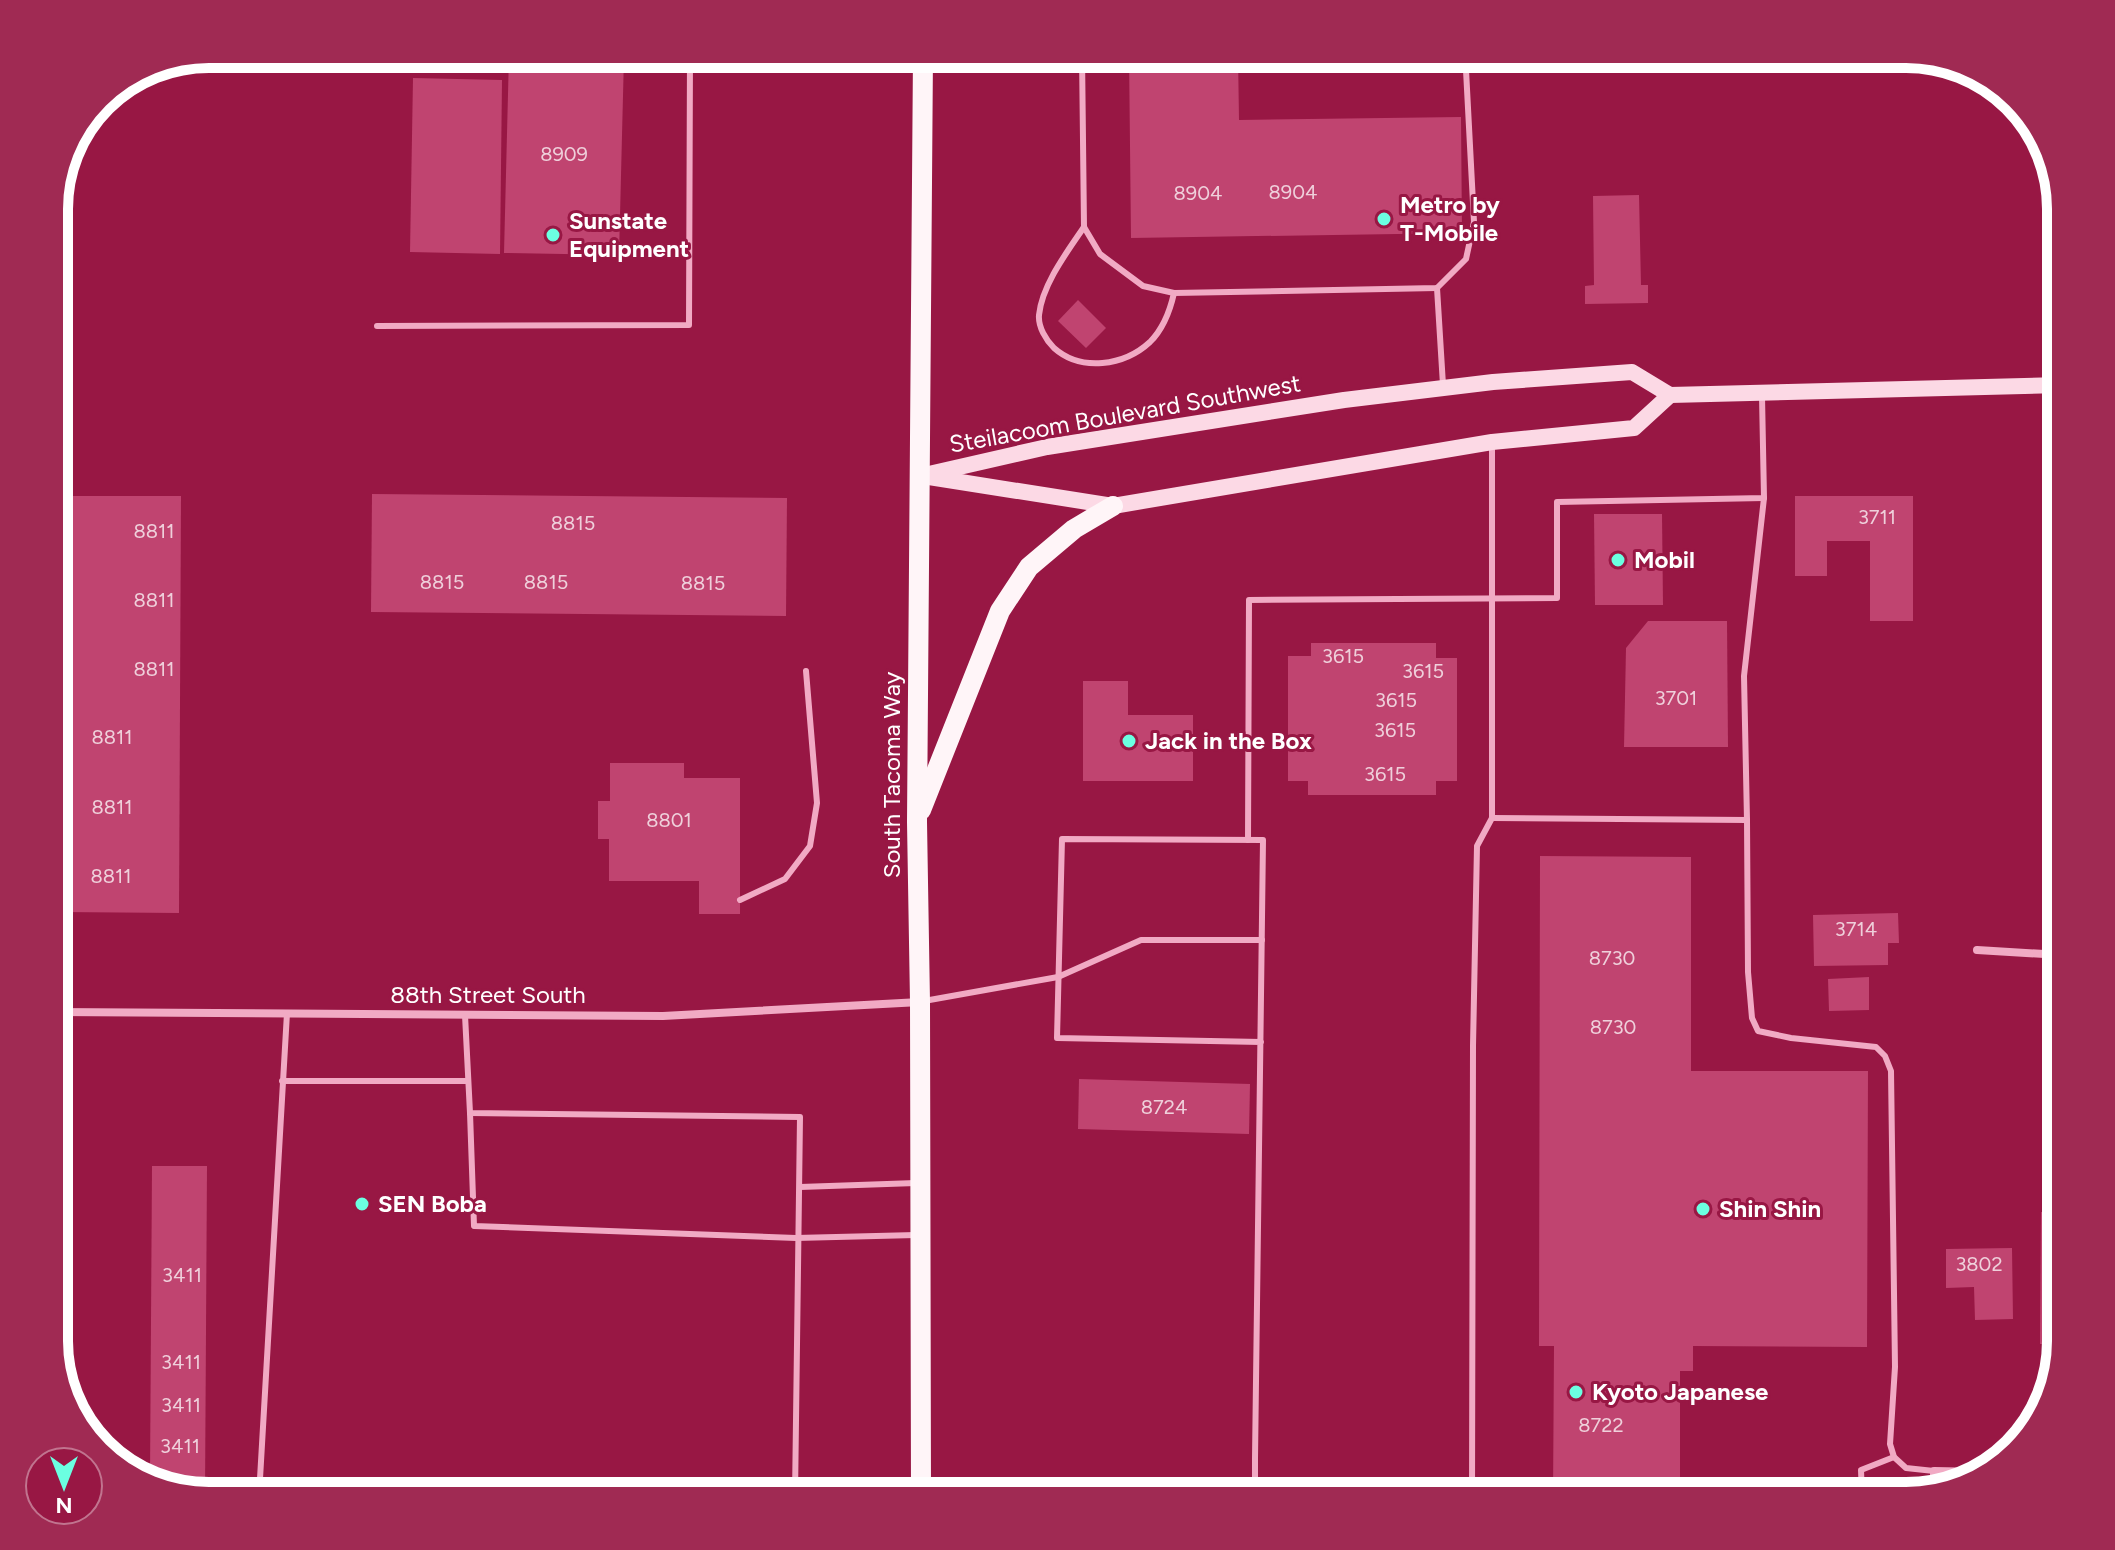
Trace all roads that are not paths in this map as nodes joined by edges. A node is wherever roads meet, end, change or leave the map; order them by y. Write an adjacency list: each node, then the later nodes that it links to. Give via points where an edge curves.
1 (690, 68): 8 (lane, via 689,325)
2 (923, 68): 14 (main road, South Tacoma Way)
3 (1082, 68): 5 (lane)
4 (1465, 68): 6 (lane, via 1474,222 1466,259)
5 (1084, 227): 7 (lane, via 1100,254 1143,286); 7 (lane, via 1053,272 1039,316 1046,340 1065,357 1101,364 1136,353 1162,327)
6 (1437, 288): 7 (lane); 10 (lane)
7 (1174, 293)
8 (377, 326)
9 (2047, 385): 11 (main road)
10 (1444, 389): 12 (main road, Steilacoom Boulevard Southwest, via 1632,372); 14 (main road, Steilacoom Boulevard Southwest, via 1061,445)
11 (1762, 392): 12 (main road); 15 (lane)
12 (1670, 395): 13 (main road, Steilacoom Boulevard Southwest, via 1634,428)
13 (1492, 442): 16 (main road, Steilacoom Boulevard Southwest); 17 (lane)
14 (920, 476): 16 (main road, Steilacoom Boulevard Southwest); 21 (main road, South Tacoma Way)
15 (1764, 498): 17 (lane, via 1557,502 1557,598); 20 (lane, via 1744,676)
16 (1113, 506): 21 (main road, via 1074,529 1029,567 1000,611)
17 (1493, 599): 19 (lane); 22 (lane, via 1249,600)
18 (806, 671): 23 (lane, via 817,803 810,846 785,879)
19 (1492, 818): 20 (lane); 48 (lane, via 1477,846)
20 (1747, 820): 40 (lane, via 1748,972 1758,1031 1876,1047 1891,1071)
21 (917, 822): 28 (main road, South Tacoma Way)
22 (1248, 840): 24 (lane, via 1263,840); 27 (lane, via 1062,839)
23 (740, 900)
24 (1262, 940): 27 (lane, via 1141,940); 32 (lane)
25 (1977, 950): 26 (street)
26 (2047, 954)
27 (1058, 977): 28 (lane); 32 (lane, via 1057,1038)
28 (920, 1002): 31 (street, 88th Street South, via 663,1016); 36 (main road, South Tacoma Way)
29 (68, 1012): 30 (street, 88th Street South)
30 (287, 1013): 31 (street, 88th Street South); 33 (lane)
31 (465, 1015): 34 (lane)
32 (1261, 1042): 47 (lane)
33 (282, 1081): 34 (lane); 44 (lane)
34 (468, 1081): 35 (lane)
35 (470, 1113): 37 (lane, via 800,1117); 39 (lane, via 474,1226)
36 (920, 1183): 37 (lane); 38 (main road, South Tacoma Way)
37 (800, 1187): 39 (lane)
38 (920, 1235): 39 (lane); 46 (main road, South Tacoma Way)
39 (796, 1238): 45 (lane)
40 (1894, 1457): 41 (lane, via 1906,1468); 49 (lane, via 1861,1470)
41 (1934, 1471): 42 (street); 43 (street)
42 (1957, 1471)
43 (1934, 1479)
44 (260, 1482)
45 (795, 1482)
46 (921, 1482)
47 (1255, 1482)
48 (1472, 1482)
49 (1861, 1482)

